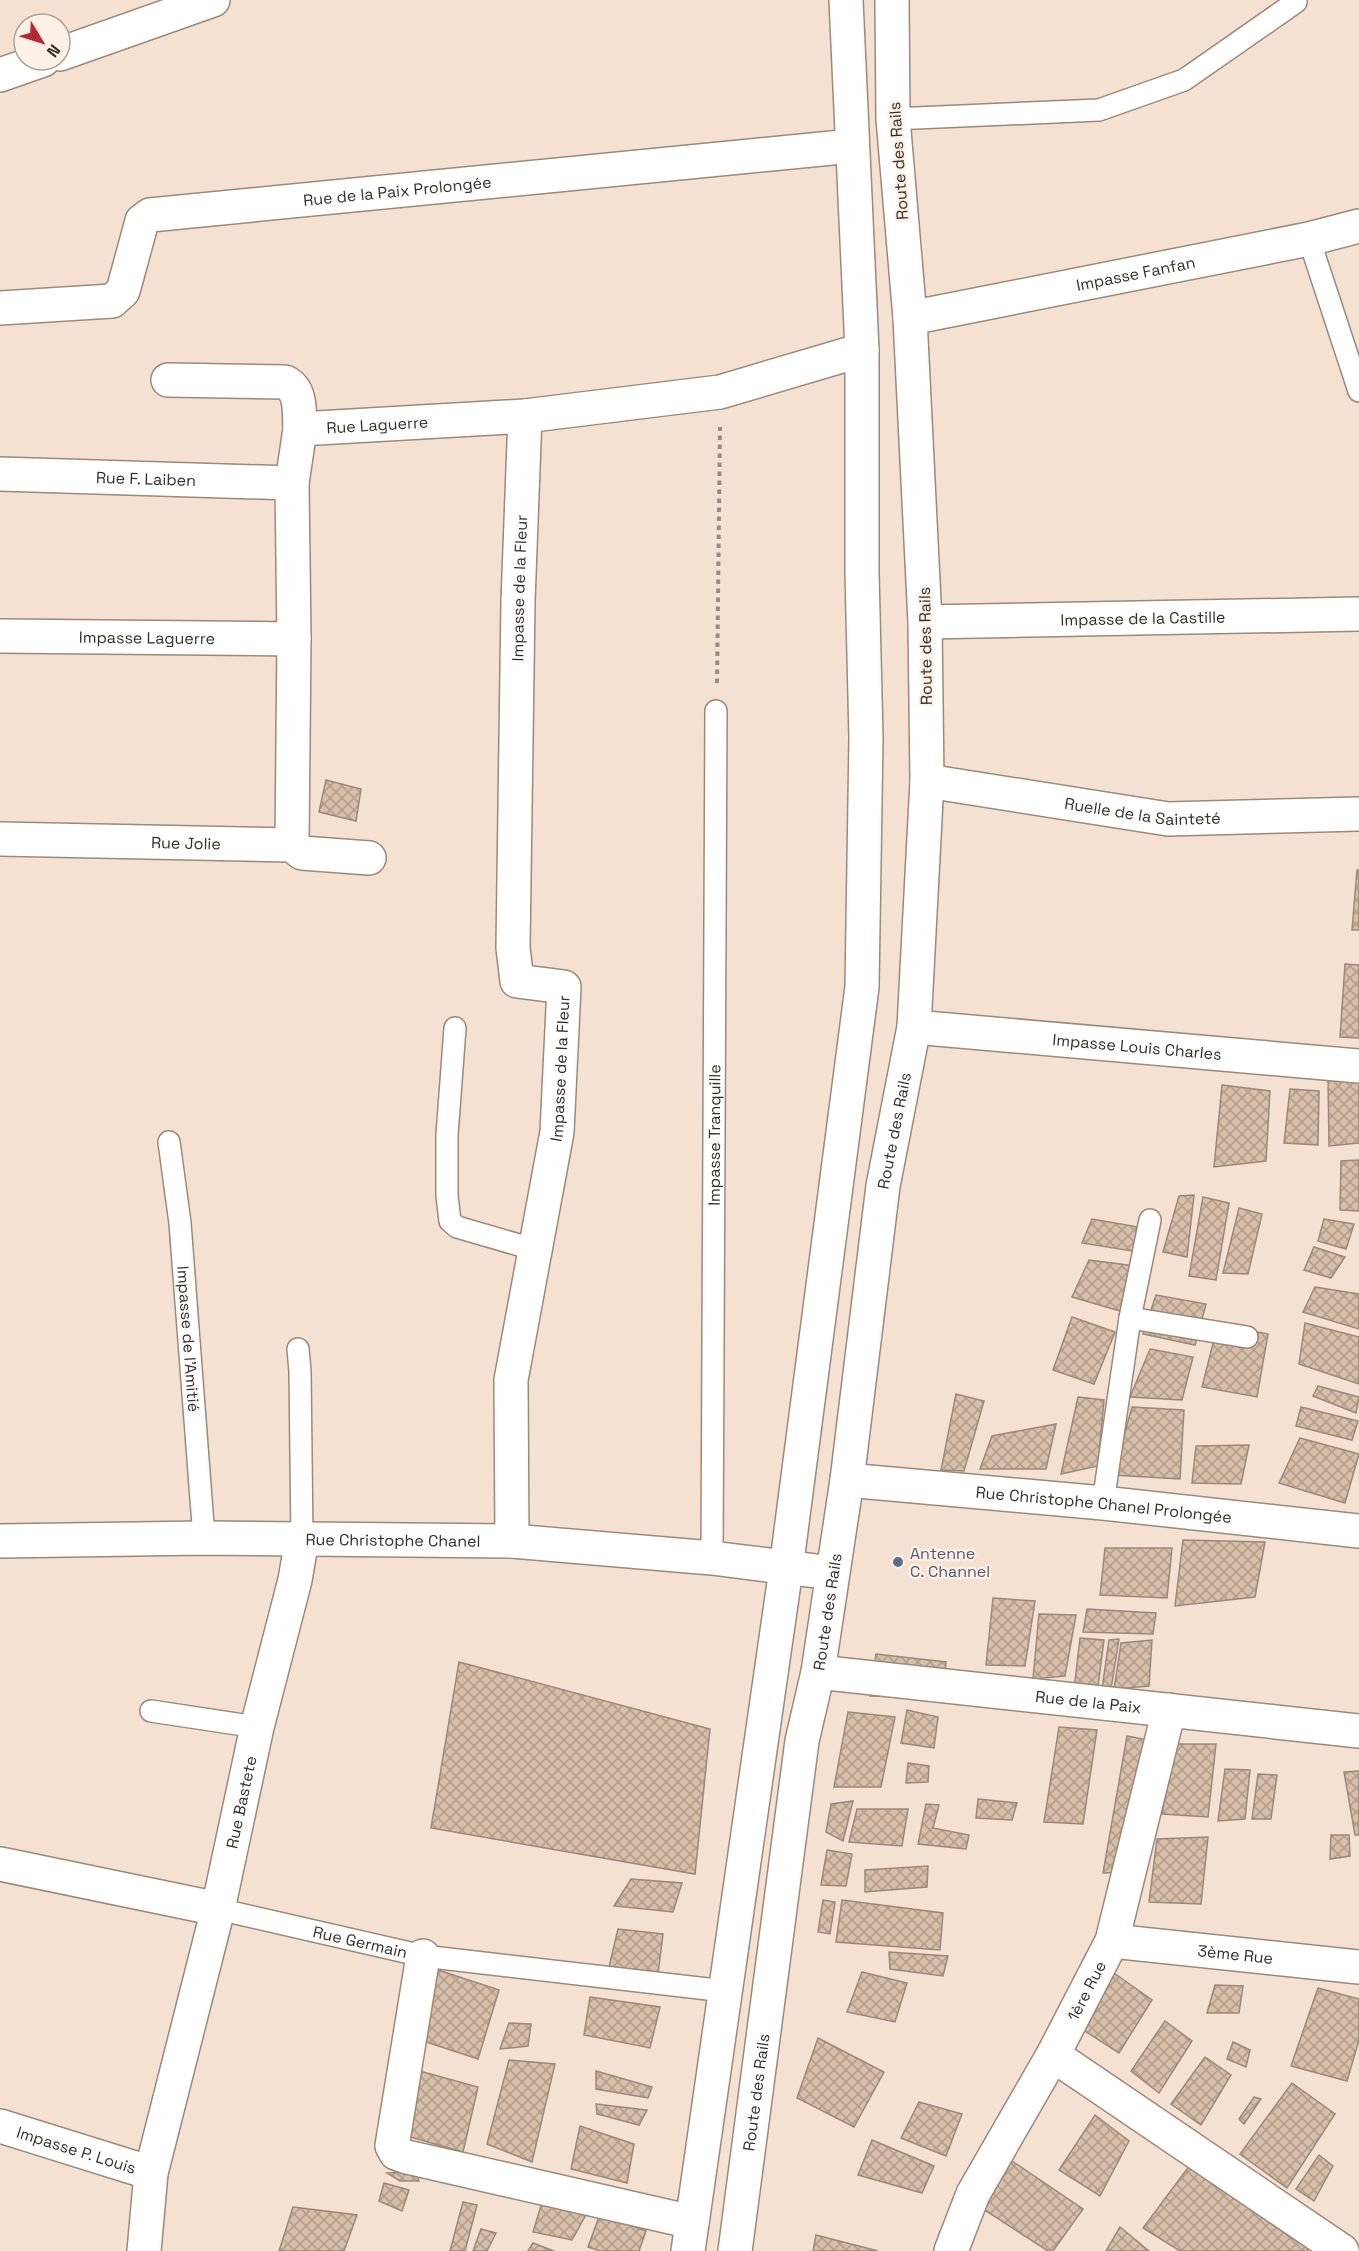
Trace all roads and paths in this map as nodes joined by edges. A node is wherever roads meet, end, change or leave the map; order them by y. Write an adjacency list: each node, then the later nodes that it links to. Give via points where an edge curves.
1 (213, 0): 5 (street)
2 (846, 0): 7 (street)
3 (892, 0): 6 (street, Route des Rails)
4 (1296, 2): 6 (lane, via 1184,80 1098,110)
5 (72, 50)
6 (893, 119): 11 (street, Route des Rails)
7 (852, 146): 10 (street, Rue de la Paix Prolongée, via 150,214 142,221 123,291 112,302); 12 (street)
8 (1359, 226): 9 (street, Impasse Fanfan)
9 (1309, 239): 11 (street, Impasse Fanfan); 14 (lane)
10 (0, 308)
11 (910, 318): 21 (street, Route des Rails)
12 (862, 350): 15 (street, Rue Laguerre); 47 (street, via 866,738 862,987)
13 (168, 380): 17 (street, via 285,382 297,392)
14 (1359, 391)
15 (720, 392): 16 (street, Rue Laguerre); 24 (path)
16 (525, 416): 17 (street, Rue Laguerre); 35 (street, Impasse de la Fleur, via 513,948 517,981 564,987 557,1131)
17 (300, 429): 19 (street)
18 (0, 474): 19 (street, Rue F. Laiben)
19 (292, 483): 23 (street)
20 (1359, 614): 21 (street, Impasse de la Castille)
21 (925, 622): 25 (street, Route des Rails)
22 (0, 636): 23 (street, Impasse Laguerre)
23 (294, 639): 28 (street)
24 (716, 711): 46 (lane, Impasse Tranquille)
25 (927, 781): 26 (street, Ruelle de la Sainteté, via 1168,819); 30 (street, Route des Rails)
26 (1359, 814)
27 (0, 839): 28 (street, Rue Jolie)
28 (292, 845): 29 (street, Rue Jolie, via 302,853)
29 (369, 858)
30 (914, 1027): 32 (street, Impasse Louis Charles); 39 (street, Route des Rails, via 883,1186)
31 (455, 1028): 35 (lane, via 447,1135 450,1221 457,1227)
32 (1359, 1066)
33 (169, 1142): 42 (lane, Impasse de l'Amitié, via 180,1223)
34 (1150, 1220): 36 (lane)
35 (536, 1250): 45 (street, Impasse de la Fleur, via 511,1380)
36 (1130, 1318): 37 (lane); 40 (lane)
37 (1247, 1337)
38 (298, 1349): 43 (lane, Rue Bastete)
39 (847, 1480): 40 (street, Rue Christophe Chanel Prolongée); 48 (street, Route des Rails)
40 (1103, 1503): 41 (street, Rue Christophe Chanel Prolongée)
41 (1359, 1532)
42 (204, 1538): 43 (street, Rue Christophe Chanel); 44 (street, Rue Christophe Chanel)
43 (302, 1539): 45 (street, Rue Christophe Chanel); 52 (street, Rue Bastete, via 296,1580)
44 (0, 1541)
45 (512, 1541): 46 (street, Rue Christophe Chanel)
46 (712, 1558): 47 (street, Rue Christophe Chanel)
47 (786, 1569): 48 (street, Rue Christophe Chanel); 59 (street)
48 (832, 1573): 49 (street, Route des Rails)
49 (818, 1672): 50 (street, Rue de la Paix); 66 (street, Route des Rails, via 802,1741)
50 (1169, 1710): 53 (street, Rue de la Paix); 56 (street, 1ère Rue)
51 (151, 1711): 52 (lane)
52 (257, 1727): 55 (street, Rue Bastete)
53 (1359, 1731)
54 (0, 1864): 55 (street, Rue Germain)
55 (218, 1909): 57 (lane, Rue Germain); 62 (street, Rue Bastete)
56 (1112, 1941): 58 (street, 3ème Rue); 60 (street, 1ère Rue)
57 (423, 1956): 59 (lane, Rue Germain); 63 (street, via 392,2146 396,2153)
58 (1359, 1967)
59 (725, 1990): 63 (street)
60 (1053, 2055): 64 (street, 1ère Rue, via 973,2194); 67 (street)
61 (0, 2126): 62 (street, Impasse P. Louis)
62 (151, 2173): 65 (street, Rue Bastete)
63 (690, 2236)
64 (956, 2249)
65 (144, 2251)
66 (735, 2251)
67 (1342, 2251)

